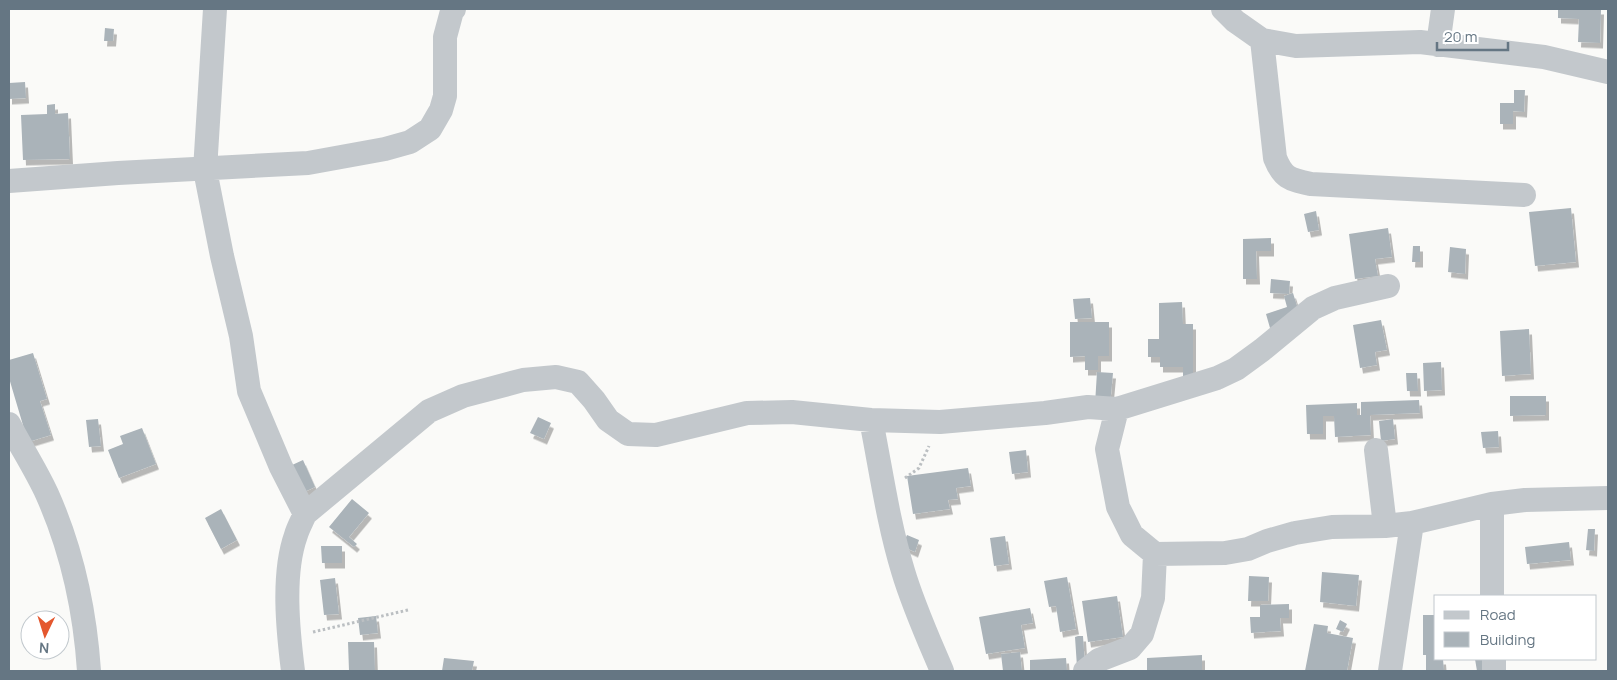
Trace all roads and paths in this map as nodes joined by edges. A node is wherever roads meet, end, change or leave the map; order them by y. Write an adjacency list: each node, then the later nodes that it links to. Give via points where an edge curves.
1 (215, 9): 8 (street)
2 (454, 9): 8 (street, via 445,37 445,96 441,110 430,129 410,142 308,163)
3 (1223, 9): 5 (street)
4 (1443, 9): 6 (street)
5 (1262, 40): 6 (street, via 1296,46 1420,42); 10 (street, via 1275,158 1281,172 1294,180 1311,184)
6 (1438, 45): 7 (street, via 1544,57)
7 (1608, 72)
8 (205, 170): 9 (street); 20 (street, via 241,336 249,391)
9 (9, 181)
10 (1524, 194)
11 (1388, 286): 12 (street, via 1335,298 1313,308 1236,369 1217,378)
12 (1116, 409): 14 (street, via 1088,407); 23 (street, via 1108,449 1118,507 1132,535)
13 (871, 420): 14 (street); 17 (street); 20 (street, via 792,412 747,413 656,435 628,434 608,420 578,382 556,377 523,380 463,396 430,410)
14 (940, 422): 17 (path, via 919,468)
15 (9, 424): 27 (street, via 47,494 73,567 87,639)
16 (1376, 450): 22 (street)
17 (885, 494): 29 (street, via 902,570)
18 (1608, 498): 19 (street)
19 (1492, 504): 21 (street); 24 (street)
20 (305, 514): 26 (street, via 295,536 289,571)
21 (1412, 523): 22 (street); 31 (street)
22 (1385, 526): 23 (street, via 1323,528 1225,553)
23 (1155, 554): 30 (street, via 1153,598 1142,634 1130,648 1099,660)
24 (1492, 595)
25 (408, 610): 26 (path)
26 (289, 637): 28 (street)
27 (89, 671)
28 (293, 671)
29 (942, 671)
30 (1085, 671)
31 (1390, 671)

